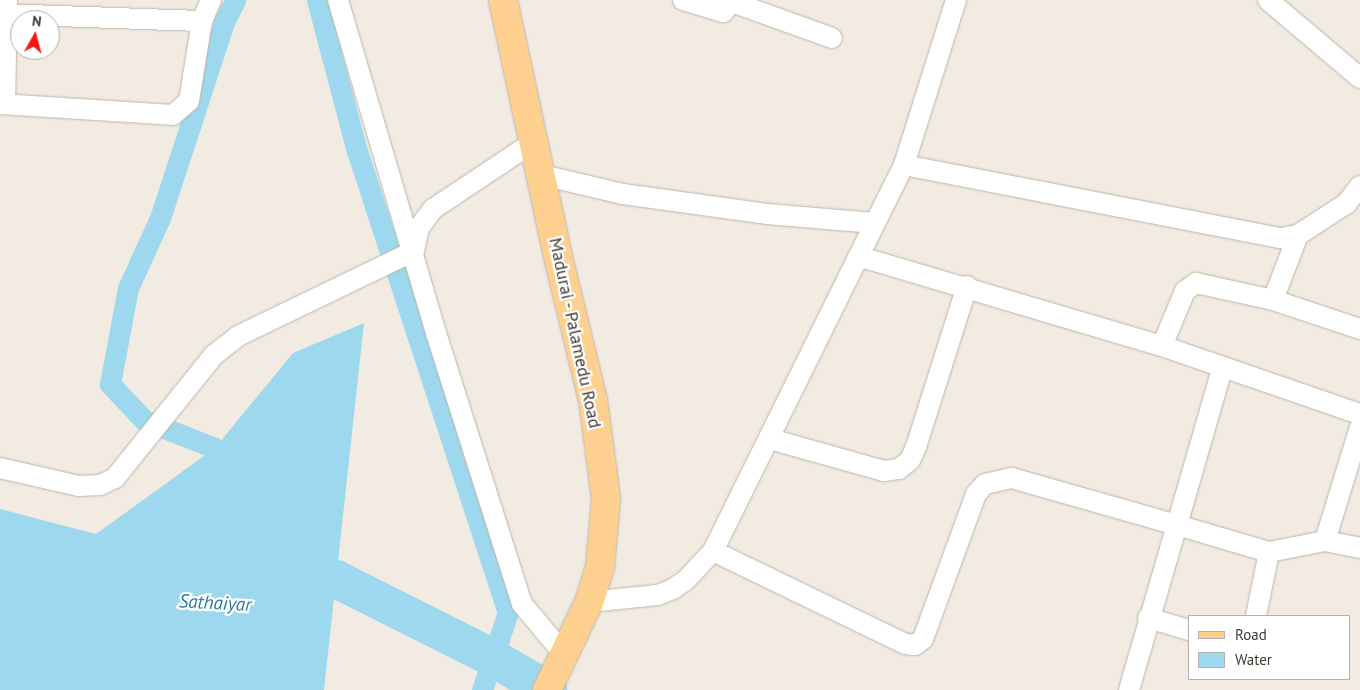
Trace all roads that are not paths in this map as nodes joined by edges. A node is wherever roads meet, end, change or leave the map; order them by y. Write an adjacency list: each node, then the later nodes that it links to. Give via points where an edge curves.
1 (211, 0): 9 (street)
2 (338, 0): 19 (street)
3 (504, 0): 13 (main road, Madurai - Palamedu Road)
4 (683, 0): 7 (street)
5 (956, 0): 14 (street)
6 (1268, 0): 11 (street)
7 (723, 6): 10 (street, via 732,2)
8 (5, 9): 9 (street); 12 (street)
9 (202, 22): 12 (street, via 189,101 173,115)
10 (832, 38)
11 (1360, 78)
12 (3, 104)
13 (535, 141): 15 (main road, Madurai - Palamedu Road); 19 (street, via 433,209 420,228)
14 (904, 165): 17 (street); 18 (street, via 1266,237)
15 (542, 175): 17 (street, via 623,194 767,214); 35 (main road, Madurai - Palamedu Road, via 593,400 606,499 600,567)
16 (1360, 186): 18 (street, via 1347,203)
17 (875, 223): 20 (street)
18 (1298, 236): 22 (street)
19 (414, 251): 29 (street, via 238,336 214,355 185,388 115,478 100,485 79,486); 39 (street, via 436,333 522,604)
20 (861, 257): 21 (street); 28 (street)
21 (968, 286): 24 (street); 28 (street, via 916,447 910,460 899,470 884,471)
22 (1273, 300): 23 (street); 24 (street, via 1196,283 1185,291)
23 (1360, 329)
24 (1162, 346): 25 (street)
25 (1222, 369): 26 (street); 30 (street)
26 (1360, 414)
27 (1360, 427): 31 (street)
28 (770, 440): 33 (street)
29 (0, 468)
30 (1177, 525): 33 (street, via 1012,478 985,484 976,494 923,639 914,645 905,644); 34 (street); 37 (street)
31 (1325, 541): 32 (street); 34 (street)
32 (1360, 548)
33 (713, 551): 35 (street, via 673,589 658,595)
34 (1269, 552): 36 (street)
35 (589, 602): 39 (main road, Madurai - Palamedu Road)
36 (1256, 615)
37 (1148, 618): 38 (street); 41 (street)
38 (1188, 630)
39 (564, 654): 40 (main road, Madurai - Palamedu Road)
40 (547, 690)
41 (1129, 690)

